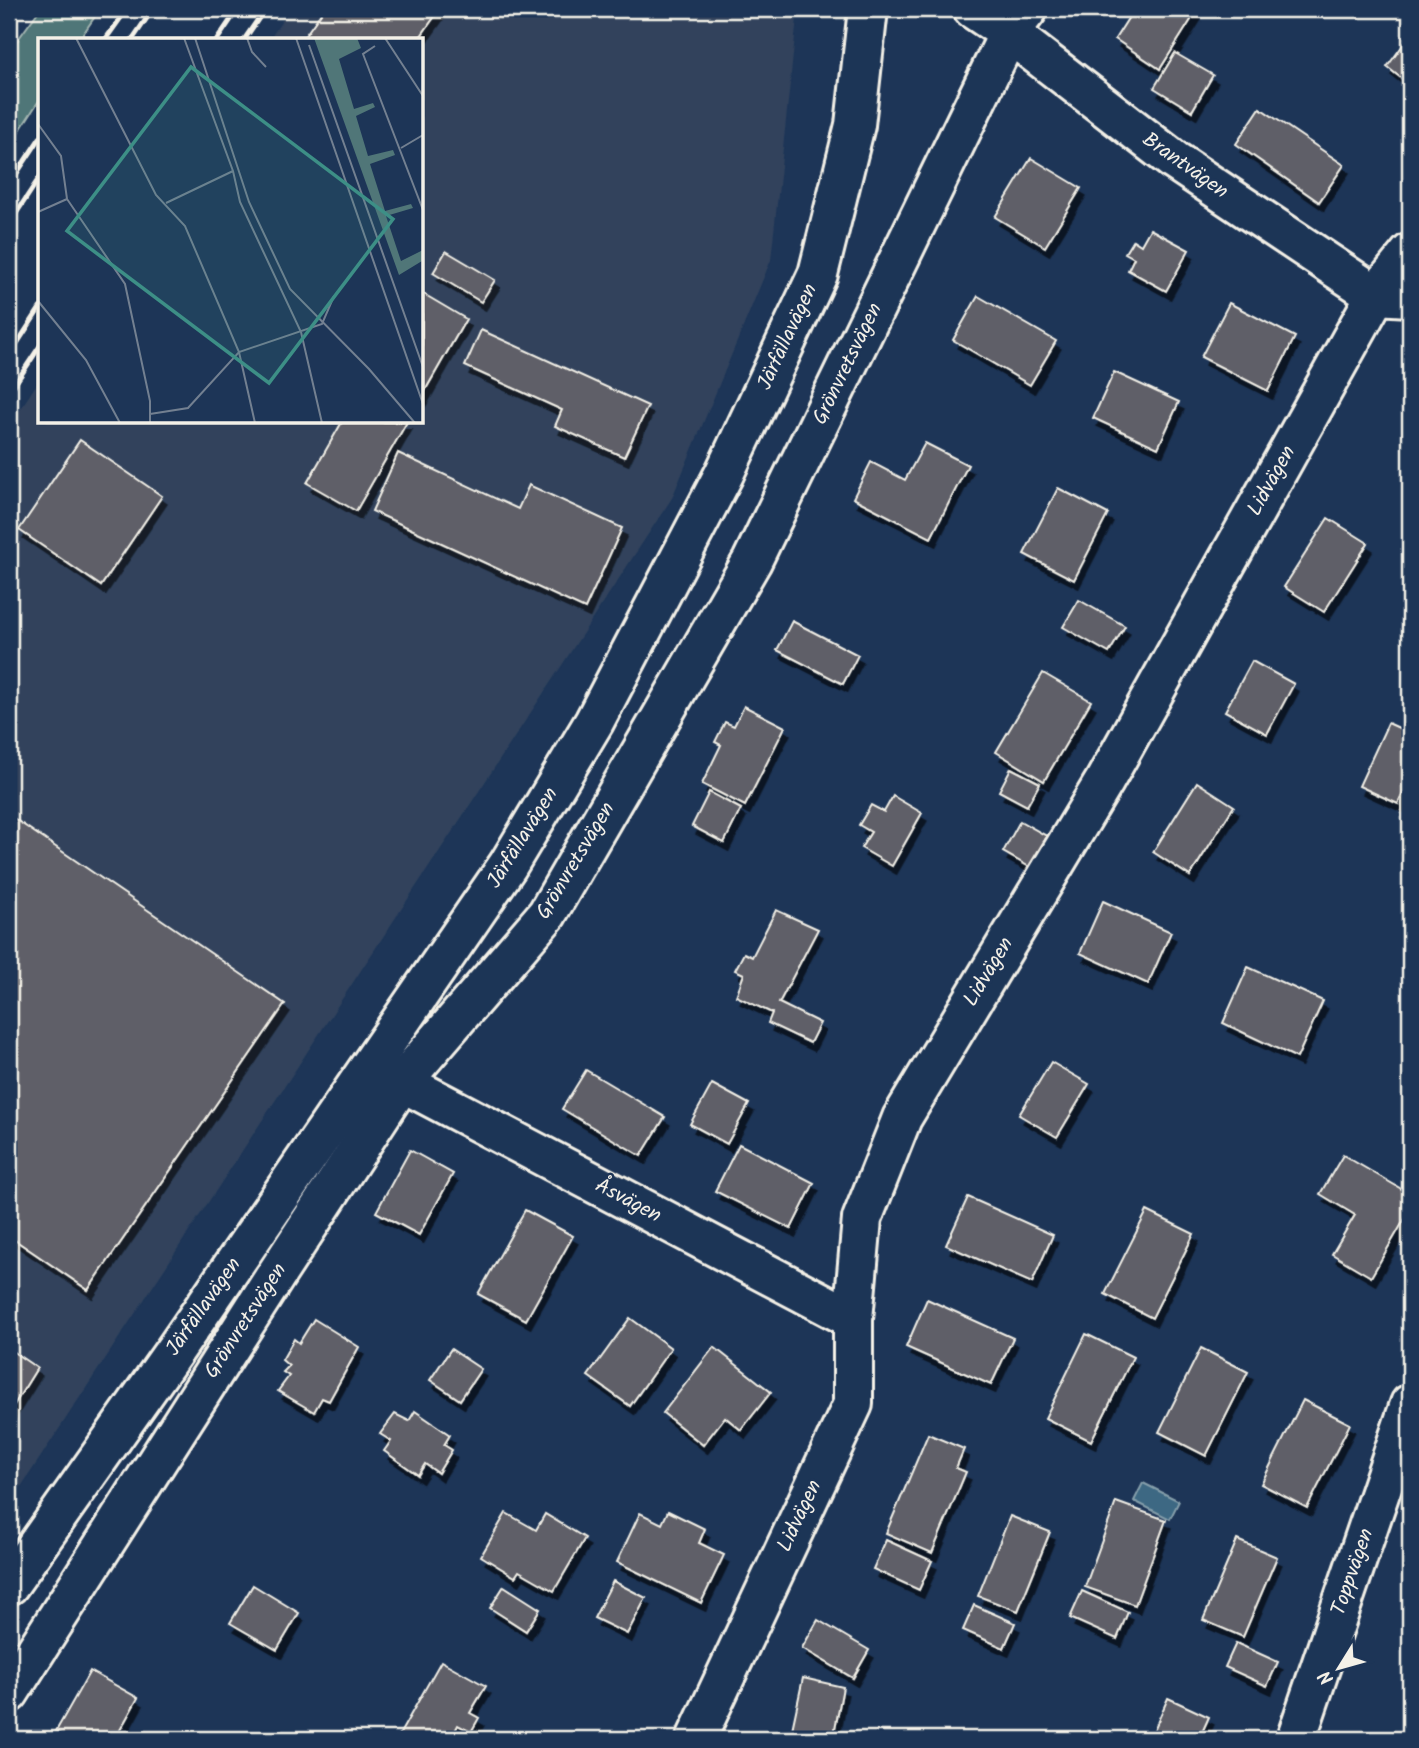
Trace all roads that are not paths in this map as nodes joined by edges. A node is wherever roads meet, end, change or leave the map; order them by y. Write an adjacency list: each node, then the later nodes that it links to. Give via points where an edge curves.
1 (868, 9): 9 (street, Järfällavägen, via 855,125 818,274 724,474 594,722 508,865)
2 (973, 9): 3 (street, Brantvägen)
3 (1018, 21): 5 (street, Brantvägen, via 1175,161); 6 (street, Grönvretsvägen, via 745,572 547,914)
4 (1410, 253): 5 (street, Lidvägen)
5 (1393, 296): 7 (street, Lidvägen, via 902,1118 862,1219)
6 (402, 1082): 7 (street, Åsvägen); 10 (street, Grönvretsvägen)
7 (853, 1320): 11 (street, Lidvägen, via 853,1404)
8 (1410, 1404): 12 (street, Toppvägen)
9 (9, 1585)
10 (9, 1693)
11 (696, 1739)
12 (1296, 1739)

